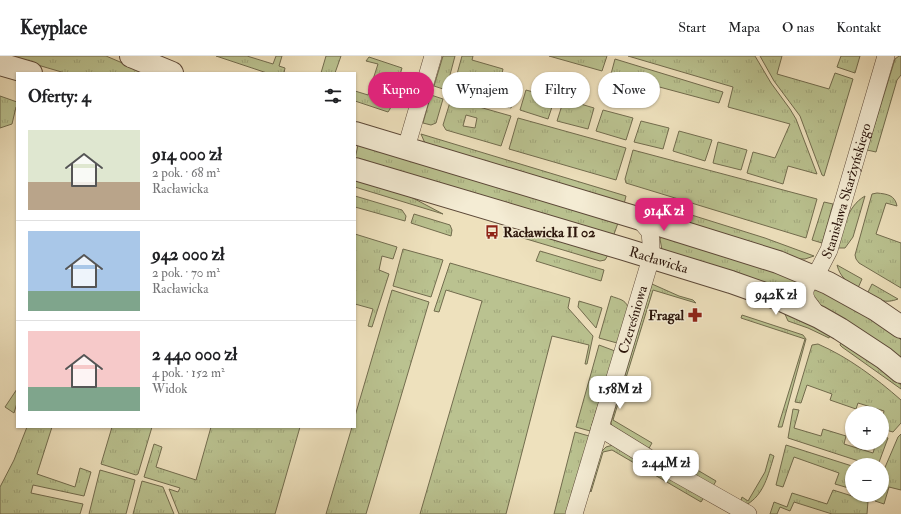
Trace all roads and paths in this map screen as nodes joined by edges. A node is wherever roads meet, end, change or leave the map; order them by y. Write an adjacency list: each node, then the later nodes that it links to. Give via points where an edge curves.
1 (131, 56): 6 (street)
2 (433, 56): 8 (street)
3 (886, 56): 12 (street, Stanisława Skarżyńskiego, via 829,250)
4 (0, 64): 5 (street)
5 (28, 72)
6 (170, 72)
7 (356, 133): 8 (street)
8 (406, 148): 10 (street)
9 (356, 169): 11 (street, Racławicka)
10 (640, 219): 11 (street, Czereśniowa, via 650,232); 12 (street, via 778,262)
11 (651, 258): 13 (street, Racławicka, via 785,301); 16 (street, Czereśniowa)
12 (815, 277): 13 (street, Stanisława Skarżyńskiego, via 808,284 805,296); 14 (street, via 875,309)
13 (819, 317): 15 (street, Racławicka, via 866,346)
14 (901, 327)
15 (901, 372)
16 (600, 428): 17 (street, Czereśniowa); 18 (street)
17 (574, 514)
18 (748, 514)

